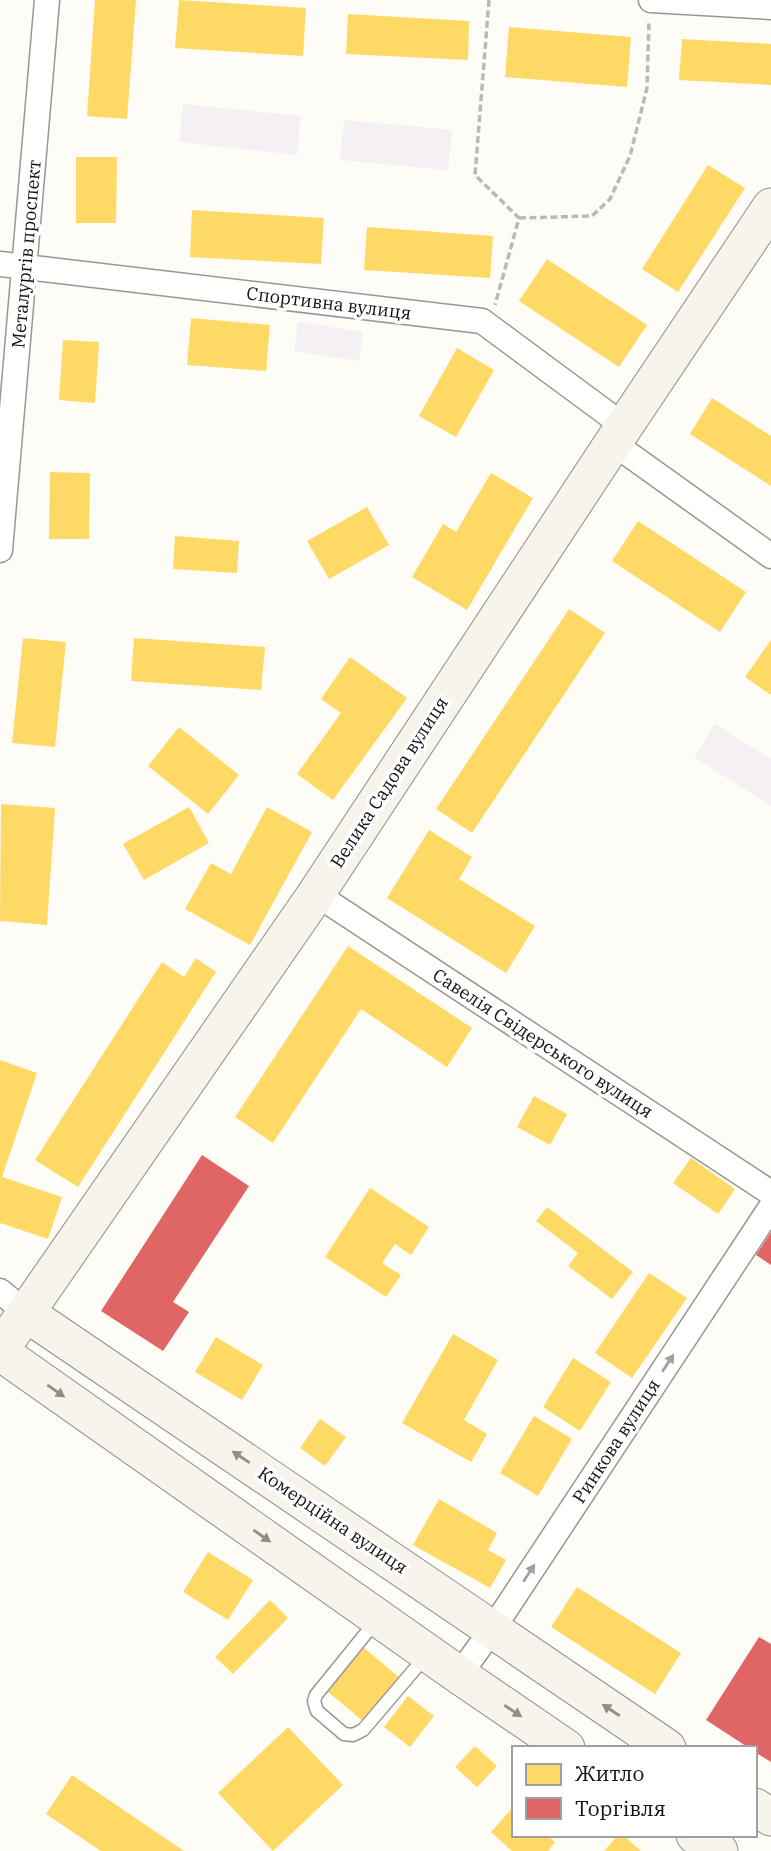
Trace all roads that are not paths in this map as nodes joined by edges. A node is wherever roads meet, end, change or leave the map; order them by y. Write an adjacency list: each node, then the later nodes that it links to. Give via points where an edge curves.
1 (47, 0): 6 (street, Металургів проспект)
2 (705, 2): 3 (street); 4 (street)
3 (650, 6)
4 (771, 7)
5 (771, 207): 7 (street, Велика Садова вулиця)
6 (12, 265): 7 (street, Спортивна вулиця, via 482,321); 8 (street, Металургів проспект)
7 (618, 434): 9 (street, Спортивна вулиця); 10 (street, Велика Садова вулиця)
8 (0, 550)
9 (771, 556)
10 (316, 894): 11 (street, Савелія Свідерського вулиця); 13 (street, Велика Садова вулиця)
11 (771, 1193)
12 (771, 1207): 18 (street, Ринкова вулиця, one-way to 12)
13 (13, 1302): 14 (street, Велика Садова вулиця); 15 (street, Комерційна вулиця, one-way to 13)
14 (0, 1351): 16 (street, one-way to 16)
15 (375, 1548): 16 (street); 18 (street, Комерційна вулиця)
16 (344, 1593): 17 (street)
17 (378, 1618): 19 (street); 19 (lane, via 314,1701 317,1711 344,1734 363,1730)
18 (492, 1630): 20 (street, Ринкова вулиця); 22 (street, Комерційна вулиця, one-way to 18)
19 (428, 1653): 20 (street)
20 (459, 1675): 21 (street, one-way to 21)
21 (563, 1746)
22 (664, 1746)
23 (698, 1837): 24 (street)
24 (719, 1851)

